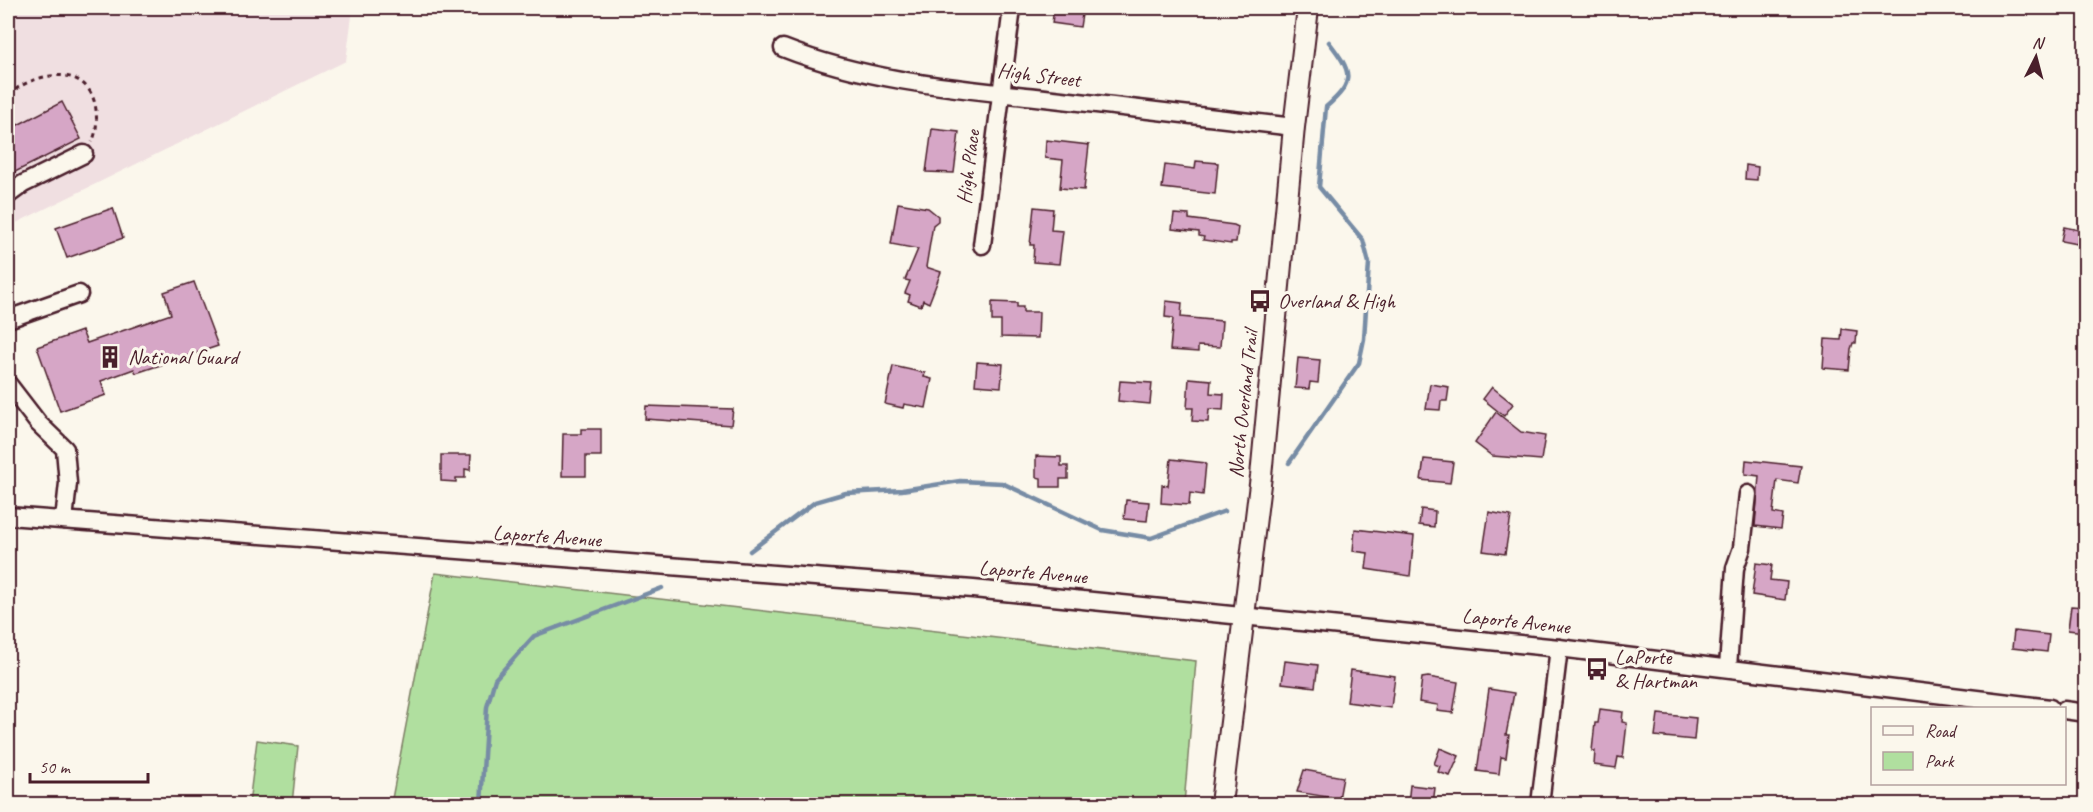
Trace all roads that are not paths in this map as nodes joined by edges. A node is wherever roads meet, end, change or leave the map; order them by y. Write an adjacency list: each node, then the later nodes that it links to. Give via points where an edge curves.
1 (1012, 8): 4 (street, High Place)
2 (1308, 8): 5 (main road, North Overland Trail)
3 (783, 48): 4 (street, High Street, via 867,75)
4 (1000, 93): 5 (street, High Street); 8 (street, High Place)
5 (1294, 127): 15 (main road, North Overland Trail, via 1261,476)
6 (84, 154): 7 (street)
7 (8, 195)
8 (982, 245)
9 (79, 294): 10 (street)
10 (8, 320)
11 (8, 384): 14 (street, via 38,423 65,449 68,483)
12 (1748, 494): 17 (street, via 1742,548 1735,568)
13 (8, 516): 14 (street, Laporte Avenue)
14 (64, 520): 15 (street, Laporte Avenue, via 974,589)
15 (1243, 615): 16 (street, Laporte Avenue); 21 (main road, North Overland Trail)
16 (1559, 648): 17 (street, Laporte Avenue); 22 (street)
17 (1728, 667): 18 (street, Laporte Avenue)
18 (2042, 707)
19 (2066, 710): 20 (street)
20 (2085, 713)
21 (1221, 804)
22 (1540, 804)

